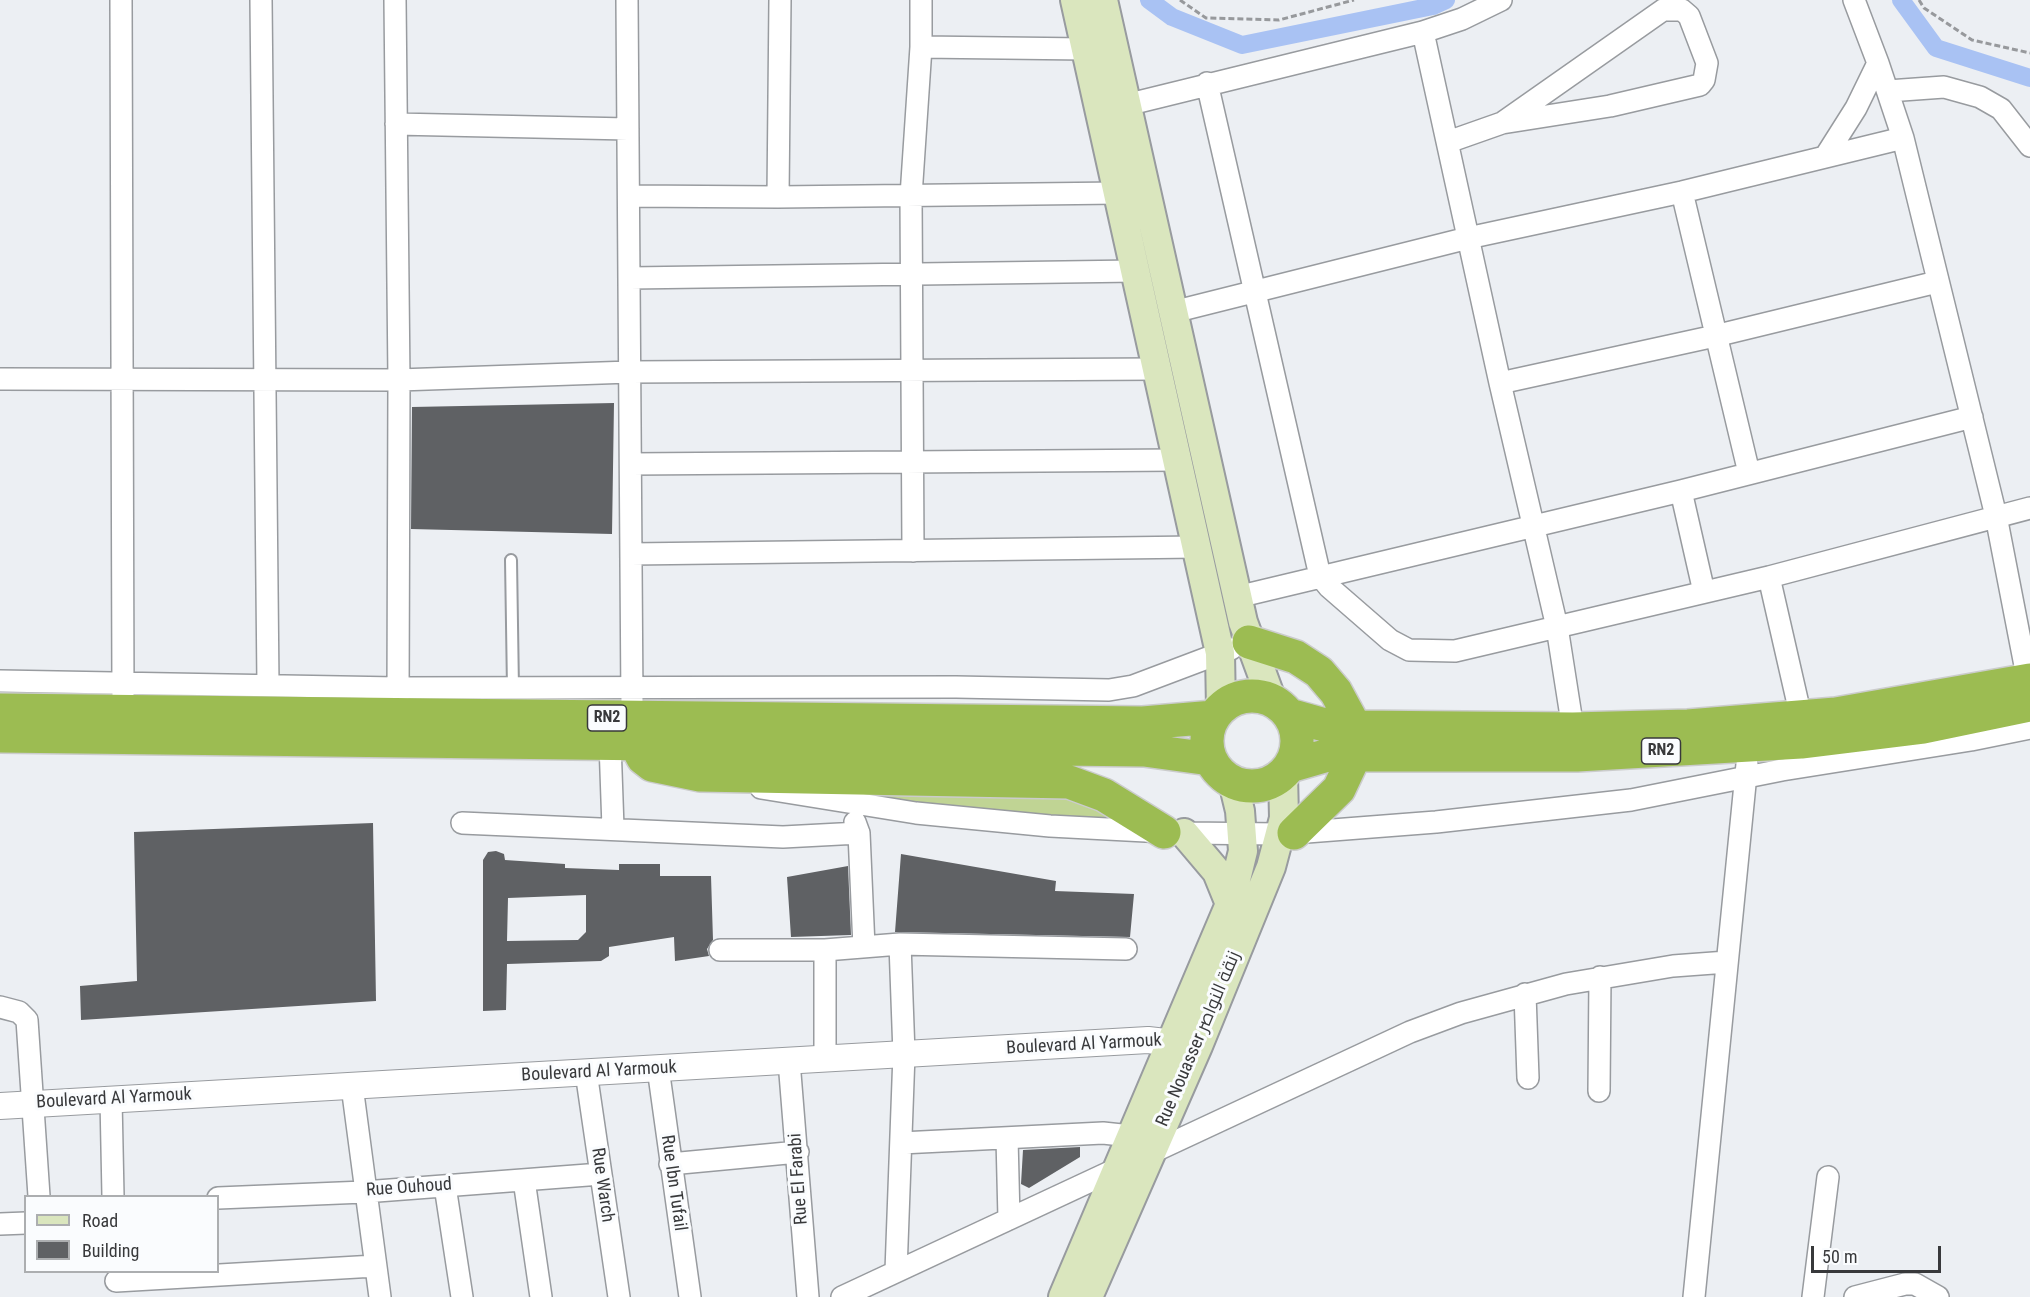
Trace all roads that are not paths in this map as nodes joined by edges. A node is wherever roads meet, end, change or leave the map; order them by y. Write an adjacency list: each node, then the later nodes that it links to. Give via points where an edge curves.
1 (121, 0): 42 (street)
2 (261, 0): 43 (street)
3 (395, 0): 19 (street)
4 (627, 0): 20 (street)
5 (780, 0): 29 (street)
6 (921, 0): 12 (street)
7 (1075, 0): 13 (main road)
8 (1103, 0): 17 (main road)
9 (1501, 0): 11 (street)
10 (1854, 0): 14 (street)
11 (1423, 32): 15 (street); 22 (street)
12 (921, 47): 13 (street); 28 (street)
13 (1086, 49): 26 (main road)
14 (1878, 63): 16 (street); 24 (street)
15 (1207, 84): 17 (street); 35 (street)
16 (1888, 91): 21 (street); 23 (street, via 1944,87 1980,97 2001,109)
17 (1126, 105): 36 (main road)
18 (1502, 123): 18 (street, via 1620,104 1700,85 1707,63 1689,16 1682,10 1663,10); 22 (street)
19 (396, 124): 20 (street); 44 (street)
20 (628, 129): 27 (street)
21 (1903, 138): 24 (street); 34 (street)
22 (1448, 142): 30 (street)
23 (2030, 146)
24 (1825, 157): 25 (street)
25 (1682, 192): 30 (street); 37 (street)
26 (1119, 193): 28 (street); 31 (main road)
27 (629, 196): 29 (street); 33 (street)
28 (911, 196): 29 (street); 32 (street)
29 (778, 197)
30 (1468, 238): 35 (street); 45 (street)
31 (1136, 271): 32 (street); 38 (main road)
32 (912, 274): 33 (street); 39 (street)
33 (630, 278): 40 (street)
34 (1937, 282): 37 (street); 46 (street)
35 (1254, 291): 36 (street); 59 (street)
36 (1173, 312): 62 (main road)
37 (1715, 336): 45 (street); 50 (street)
38 (1158, 369): 39 (street); 47 (main road)
39 (912, 371): 40 (street); 48 (street)
40 (630, 372): 44 (street); 49 (street)
41 (0, 379): 42 (street)
42 (122, 379): 43 (street); 69 (street)
43 (265, 380): 44 (street); 66 (street)
44 (399, 380): 70 (street)
45 (1500, 383): 54 (street)
46 (1972, 417): 50 (street); 53 (street)
47 (1178, 460): 48 (street); 55 (main road)
48 (913, 462): 49 (street); 56 (street)
49 (631, 464): 57 (street)
50 (1749, 473): 51 (street)
51 (1681, 491): 54 (street); 61 (street)
52 (2030, 507): 53 (street)
53 (1996, 516): 60 (street); 68 (street)
54 (1532, 526): 59 (street); 63 (street)
55 (1197, 547): 56 (street); 64 (main road)
56 (913, 551): 57 (street)
57 (632, 554): 75 (street)
58 (511, 560): 67 (lane)
59 (1320, 576): 62 (street); 63 (street, via 1390,640 1409,650 1455,651)
60 (1769, 577): 61 (street); 74 (street)
61 (1704, 592): 63 (street)
62 (1238, 597): 64 (main road)
63 (1557, 627): 77 (street)
64 (1235, 647): 71 (main road); 73 (main road); 75 (street, via 1133,686 1109,690 956,687); 79 (highway, via 1296,657 1319,672 1336,692)
65 (0, 681): 69 (street)
66 (268, 684): 69 (street); 70 (street)
67 (513, 689): 70 (street); 75 (street)
68 (2029, 689): 74 (highway, RN2); 81 (highway, RN2, via 1868,735)
69 (123, 698): 70 (highway, RN2); 72 (highway, RN2)
70 (398, 702): 75 (highway, RN2)
71 (1281, 708): 73 (highway, RN2, via 1251,696 1240,698); 79 (highway, RN2); 82 (highway, via 1294,724 1297,746)
72 (0, 711)
73 (1218, 713): 75 (highway, RN2, via 1143,723); 80 (highway, via 1207,737)
74 (1802, 717): 77 (highway, RN2, via 1688,726)
75 (627, 723): 78 (highway, RN2); 80 (highway, RN2, via 1144,750); 83 (highway, via 643,758 652,765); 87 (street)
76 (2030, 728): 81 (street)
77 (1573, 729): 79 (highway, RN2)
78 (0, 736)
79 (1355, 741): 81 (highway, RN2); 82 (highway, RN2); 90 (highway, via 1339,789)
80 (1210, 759): 84 (highway)
81 (1747, 762): 90 (street, via 1668,794 1436,822); 98 (street)
82 (1287, 770): 84 (highway, RN2, via 1275,781 1254,787); 90 (main road, Rue Nouasser زنقة النواصر)
83 (700, 775): 85 (street); 89 (highway, via 1069,782 1104,795)
84 (1233, 782): 91 (main road)
85 (849, 804): 88 (street); 89 (street, via 982,821)
86 (462, 823): 87 (street)
87 (614, 828): 88 (street, via 783,837)
88 (859, 833): 94 (street)
89 (1174, 833): 91 (street); 92 (main road, via 1217,872)
90 (1288, 833): 91 (street); 102 (main road, Rue Nouasser زنقة النواصر)
91 (1243, 834): 92 (main road, via 1243,851)
92 (1230, 904): 102 (main road)
93 (900, 944): 94 (street); 95 (street); 103 (street)
94 (864, 947): 97 (street)
95 (1125, 949)
96 (720, 950): 97 (street)
97 (825, 950): 104 (street)
98 (1727, 962): 99 (street); 144 (street)
99 (1600, 977): 100 (street); 110 (street)
100 (1526, 994): 108 (street); 116 (street, via 1410,1032)
101 (0, 1007): 112 (street, via 19,1012 27,1020)
102 (1185, 1044): 103 (street, Boulevard Al Yarmouk); 116 (main road, Rue Nouasser زنقة النواصر)
103 (904, 1054): 104 (street, Boulevard Al Yarmouk); 115 (street)
104 (825, 1059): 105 (street, Boulevard Al Yarmouk)
105 (789, 1061): 106 (street, Boulevard Al Yarmouk); 117 (street, Rue El Farabi)
106 (658, 1068): 107 (street, Boulevard Al Yarmouk); 118 (street, Rue Ibn Tufail)
107 (586, 1072): 109 (street, Boulevard Al Yarmouk); 120 (street, Rue Warch)
108 (1528, 1078)
109 (352, 1086): 111 (street, Boulevard Al Yarmouk); 124 (street)
110 (1599, 1091)
111 (111, 1100): 112 (street, Boulevard Al Yarmouk); 126 (street)
112 (32, 1104): 113 (street, Boulevard Al Yarmouk); 125 (street)
113 (0, 1106)
114 (1007, 1138): 115 (street); 116 (street, via 1103,1133); 128 (street)
115 (902, 1143): 132 (street)
116 (1141, 1144): 119 (main road); 143 (main road, Rue Nouasser زنقة النواصر)
117 (798, 1152): 118 (street); 140 (street, Rue El Farabi)
118 (670, 1164): 139 (street, Rue Ibn Tufail)
119 (1117, 1169): 128 (street); 142 (main road)
120 (601, 1174): 122 (street, Rue Ouhoud); 138 (street, Rue Warch)
121 (1828, 1177): 145 (street)
122 (524, 1180): 123 (street, Rue Ouhoud); 137 (street)
123 (445, 1186): 124 (street, Rue Ouhoud); 136 (street)
124 (364, 1192): 127 (street, Rue Ouhoud); 131 (street)
125 (39, 1195)
126 (113, 1195)
127 (219, 1198)
128 (1009, 1219): 132 (street)
129 (24, 1223): 130 (street)
130 (0, 1224)
131 (375, 1266): 133 (street); 135 (street)
132 (896, 1272): 141 (street)
133 (116, 1283)
134 (1926, 1294): 146 (street, via 1897,1285)
135 (380, 1297)
136 (462, 1297)
137 (541, 1297)
138 (619, 1297)
139 (690, 1297)
140 (808, 1297)
141 (842, 1297)
142 (1063, 1297)
143 (1088, 1297)
144 (1694, 1297)
145 (1813, 1297)
146 (1855, 1297)

